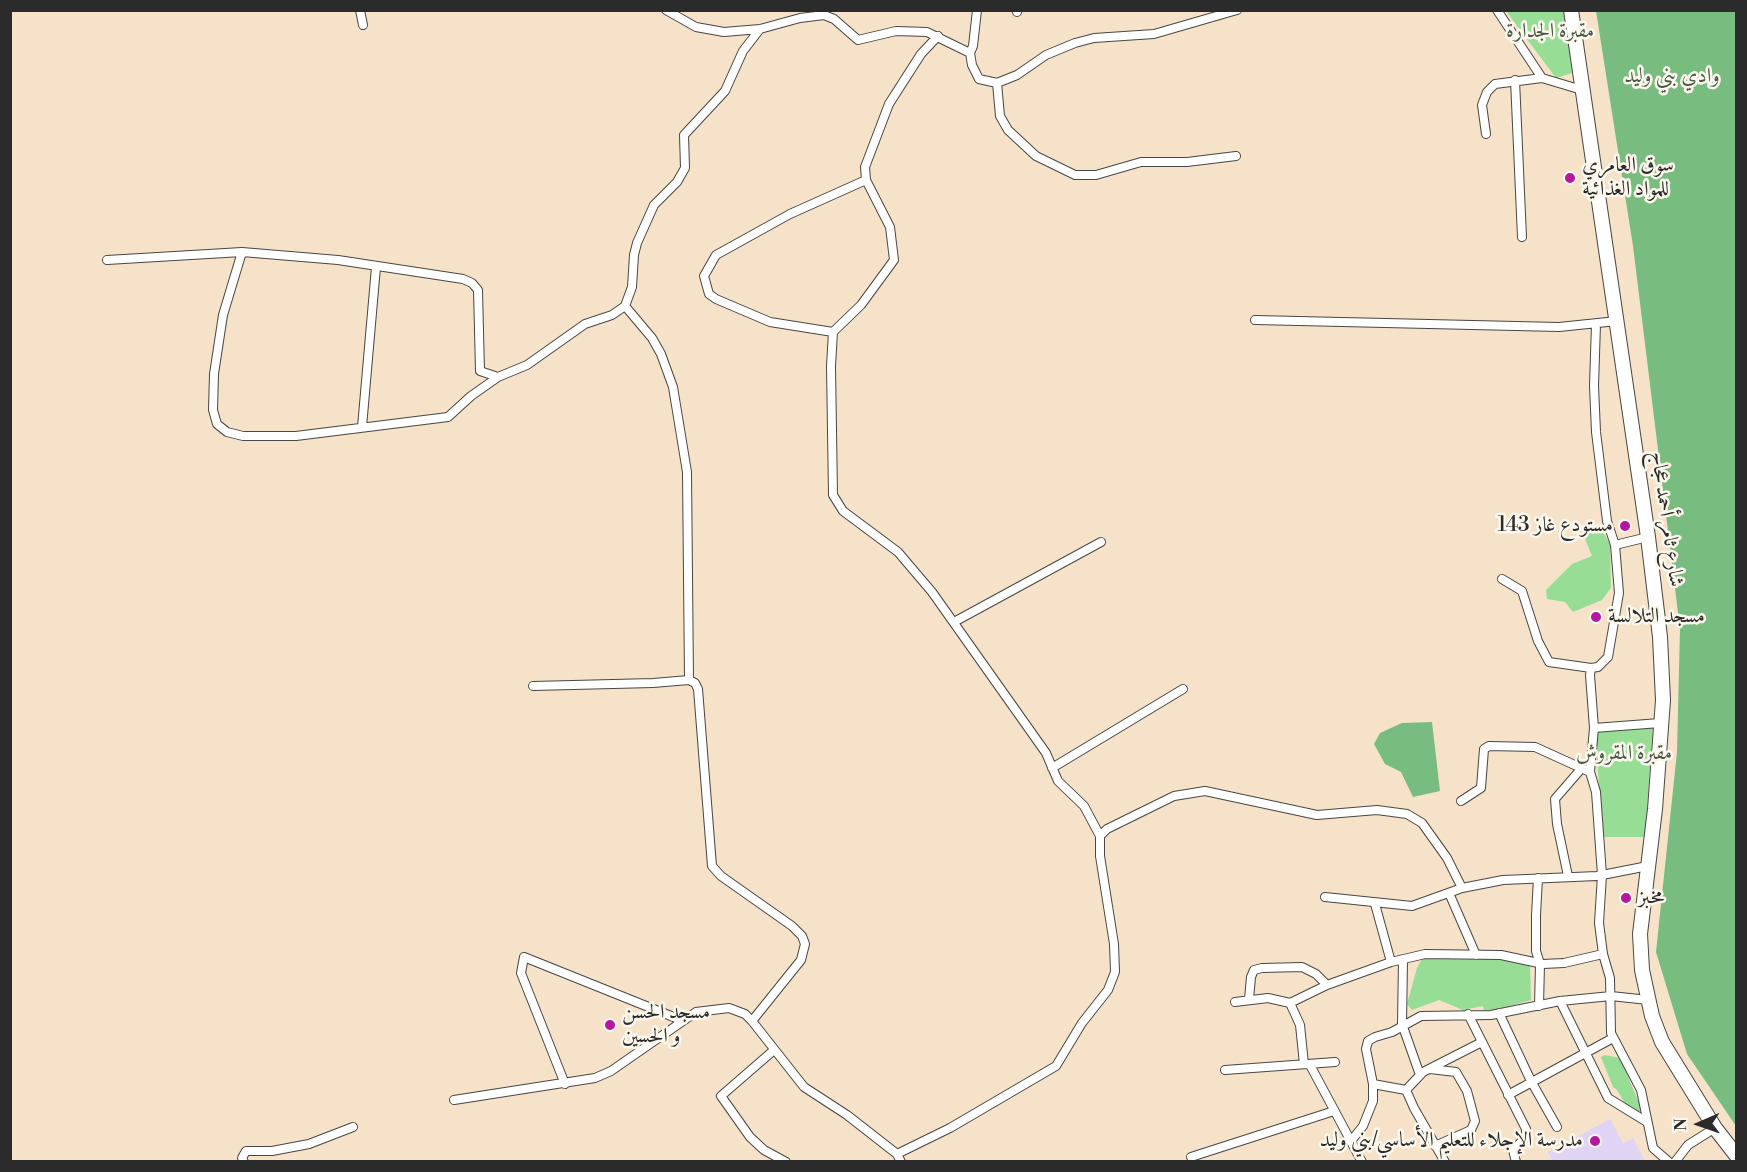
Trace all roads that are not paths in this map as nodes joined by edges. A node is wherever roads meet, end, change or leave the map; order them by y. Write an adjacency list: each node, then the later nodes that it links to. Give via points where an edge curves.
1 (360, 10): 7 (street)
2 (666, 10): 8 (street, via 714,32)
3 (977, 10): 10 (street)
4 (1237, 10): 13 (street, via 1154,34 1075,43)
5 (1497, 10): 11 (street)
6 (1571, 10): 14 (main road, شارع ثامر أحمد عجاج)
7 (363, 25)
8 (760, 29): 9 (street, via 816,15 834,19 858,40 896,31); 22 (street, via 743,51 725,91 684,135 685,168 654,205 637,243 632,287)
9 (938, 36): 10 (street); 17 (street, via 921,54 890,104 865,167)
10 (970, 53): 13 (street, via 976,76)
11 (1542, 78): 12 (street); 14 (street)
12 (1515, 80): 15 (street, via 1495,84 1487,93 1482,105); 18 (street)
13 (997, 83): 16 (street, via 1000,116 1008,130 1036,156 1075,175 1096,175 1141,162)
14 (1582, 90): 24 (main road, شارع ثامر أحمد عجاج)
15 (1486, 134)
16 (1236, 156)
17 (866, 180): 26 (street, via 890,227 894,260 861,305); 26 (street, via 790,214 716,255 704,276 710,294 716,299 770,322)
18 (1522, 237)
19 (242, 252): 20 (street); 21 (street); 28 (street, via 218,340 213,392 217,424 227,432 243,436 296,436)
20 (107, 260)
21 (376, 267): 27 (street, via 472,282 478,291 480,371); 28 (street)
22 (625, 306): 27 (street, via 585,324 527,365); 35 (street, via 661,354 673,387 687,472)
23 (1255, 320): 25 (street, via 1469,327)
24 (1617, 321): 25 (street); 29 (main road, شارع ثامر أحمد عجاج)
25 (1596, 324): 31 (street, via 1596,432 1607,521)
26 (833, 332): 33 (street, via 832,470 836,503 898,552)
27 (498, 377): 28 (street, via 448,417)
28 (362, 427)
29 (1648, 537): 31 (street); 38 (main road, شارع ثامر أحمد عجاج, via 1663,677)
30 (1101, 542): 33 (street)
31 (1616, 545): 34 (street, via 1619,593 1615,627 1608,657)
32 (1502, 579): 34 (street, via 1522,591 1538,642 1549,662)
33 (954, 622): 40 (street, via 1040,744)
34 (1592, 668): 39 (street)
35 (689, 680): 36 (street); 69 (street, via 698,689 712,866 792,926 805,944 801,960)
36 (533, 686)
37 (1183, 689): 40 (street)
38 (1660, 723): 39 (street); 45 (main road, شارع ثامر أحمد عجاج, via 1656,809)
39 (1594, 728): 42 (street)
40 (1052, 768): 44 (street, via 1061,785 1084,806)
41 (1581, 769): 42 (street); 43 (street, via 1534,747 1490,746 1484,749 1480,788); 47 (street, via 1555,799)
42 (1590, 772): 46 (street, via 1596,792)
43 (1461, 801)
44 (1100, 836): 49 (street, via 1174,796 1195,791 1317,814 1392,811 1422,823); 95 (street, via 1114,944 1115,972 1108,990 1056,1066)
45 (1648, 866): 46 (street); 61 (main road, شارع ثامر أحمد عجاج, via 1640,934)
46 (1602, 875): 47 (street); 53 (street, via 1599,923)
47 (1568, 876): 48 (street)
48 (1538, 878): 49 (street); 57 (street, via 1536,951)
49 (1462, 888): 50 (street)
50 (1449, 893): 52 (street, via 1412,906); 54 (street)
51 (1325, 897): 52 (street)
52 (1375, 904): 56 (street)
53 (1603, 954): 57 (street); 59 (street)
54 (1476, 955): 55 (street, via 1432,954); 57 (street, via 1521,958)
55 (1402, 960): 56 (street); 70 (street)
56 (1391, 962): 58 (street)
57 (1540, 964): 65 (street)
58 (1327, 985): 60 (street, via 1302,967 1262,968 1254,970 1251,977); 64 (street)
59 (1611, 996): 61 (street); 62 (street); 71 (street)
60 (1249, 999): 63 (street); 64 (street)
61 (1648, 1000): 90 (main road, شارع ثامر أحمد عجاج, via 1669,1057)
62 (1560, 1001): 65 (street); 74 (street)
63 (1235, 1002)
64 (1290, 1002): 76 (street, via 1300,1025)
65 (1539, 1006): 66 (street)
66 (1499, 1013): 67 (street); 80 (street)
67 (1468, 1014): 70 (street, via 1421,1016); 72 (street)
68 (681, 1020): 69 (street, via 707,1009 729,1008); 81 (street, via 611,1071); 81 (street, via 524,957 521,973)
69 (752, 1021): 73 (street)
70 (1402, 1024): 79 (street); 82 (street, via 1368,1041)
71 (1613, 1038): 74 (street); 87 (street, via 1641,1090)
72 (1480, 1043): 77 (street); 84 (street)
73 (774, 1050): 95 (street, via 804,1087 847,1115); 97 (street, via 721,1096 750,1137 764,1150)
74 (1585, 1052): 80 (street); 87 (street, via 1608,1098)
75 (1335, 1062): 76 (street)
76 (1307, 1065): 78 (street); 86 (street)
77 (1430, 1069): 79 (street); 92 (street, via 1456,1072 1467,1091 1475,1121 1471,1130)
78 (1226, 1070)
79 (1420, 1075): 83 (street)
80 (1532, 1081): 84 (street); 89 (street)
81 (565, 1084): 85 (street)
82 (1373, 1084): 83 (street); 91 (street, via 1369,1114)
83 (1406, 1089): 92 (street)
84 (1508, 1095): 100 (street, via 1527,1132 1514,1150)
85 (454, 1100)
86 (1334, 1111): 91 (street); 94 (street)
87 (1647, 1122): 101 (street, via 1654,1151)
88 (353, 1127): 96 (street, via 309,1144 246,1151)
89 (1557, 1127)
90 (1715, 1128): 93 (main road, شارع ثامر أحمد عجاج); 102 (street, via 1688,1145)
91 (1351, 1141): 98 (street)
92 (1436, 1146): 99 (street)
93 (1737, 1155)
94 (1191, 1157)
95 (899, 1158)
96 (244, 1161)
97 (786, 1161)
98 (1362, 1161)
99 (1445, 1161)
100 (1516, 1161)
101 (1669, 1161)
102 (1675, 1161)

